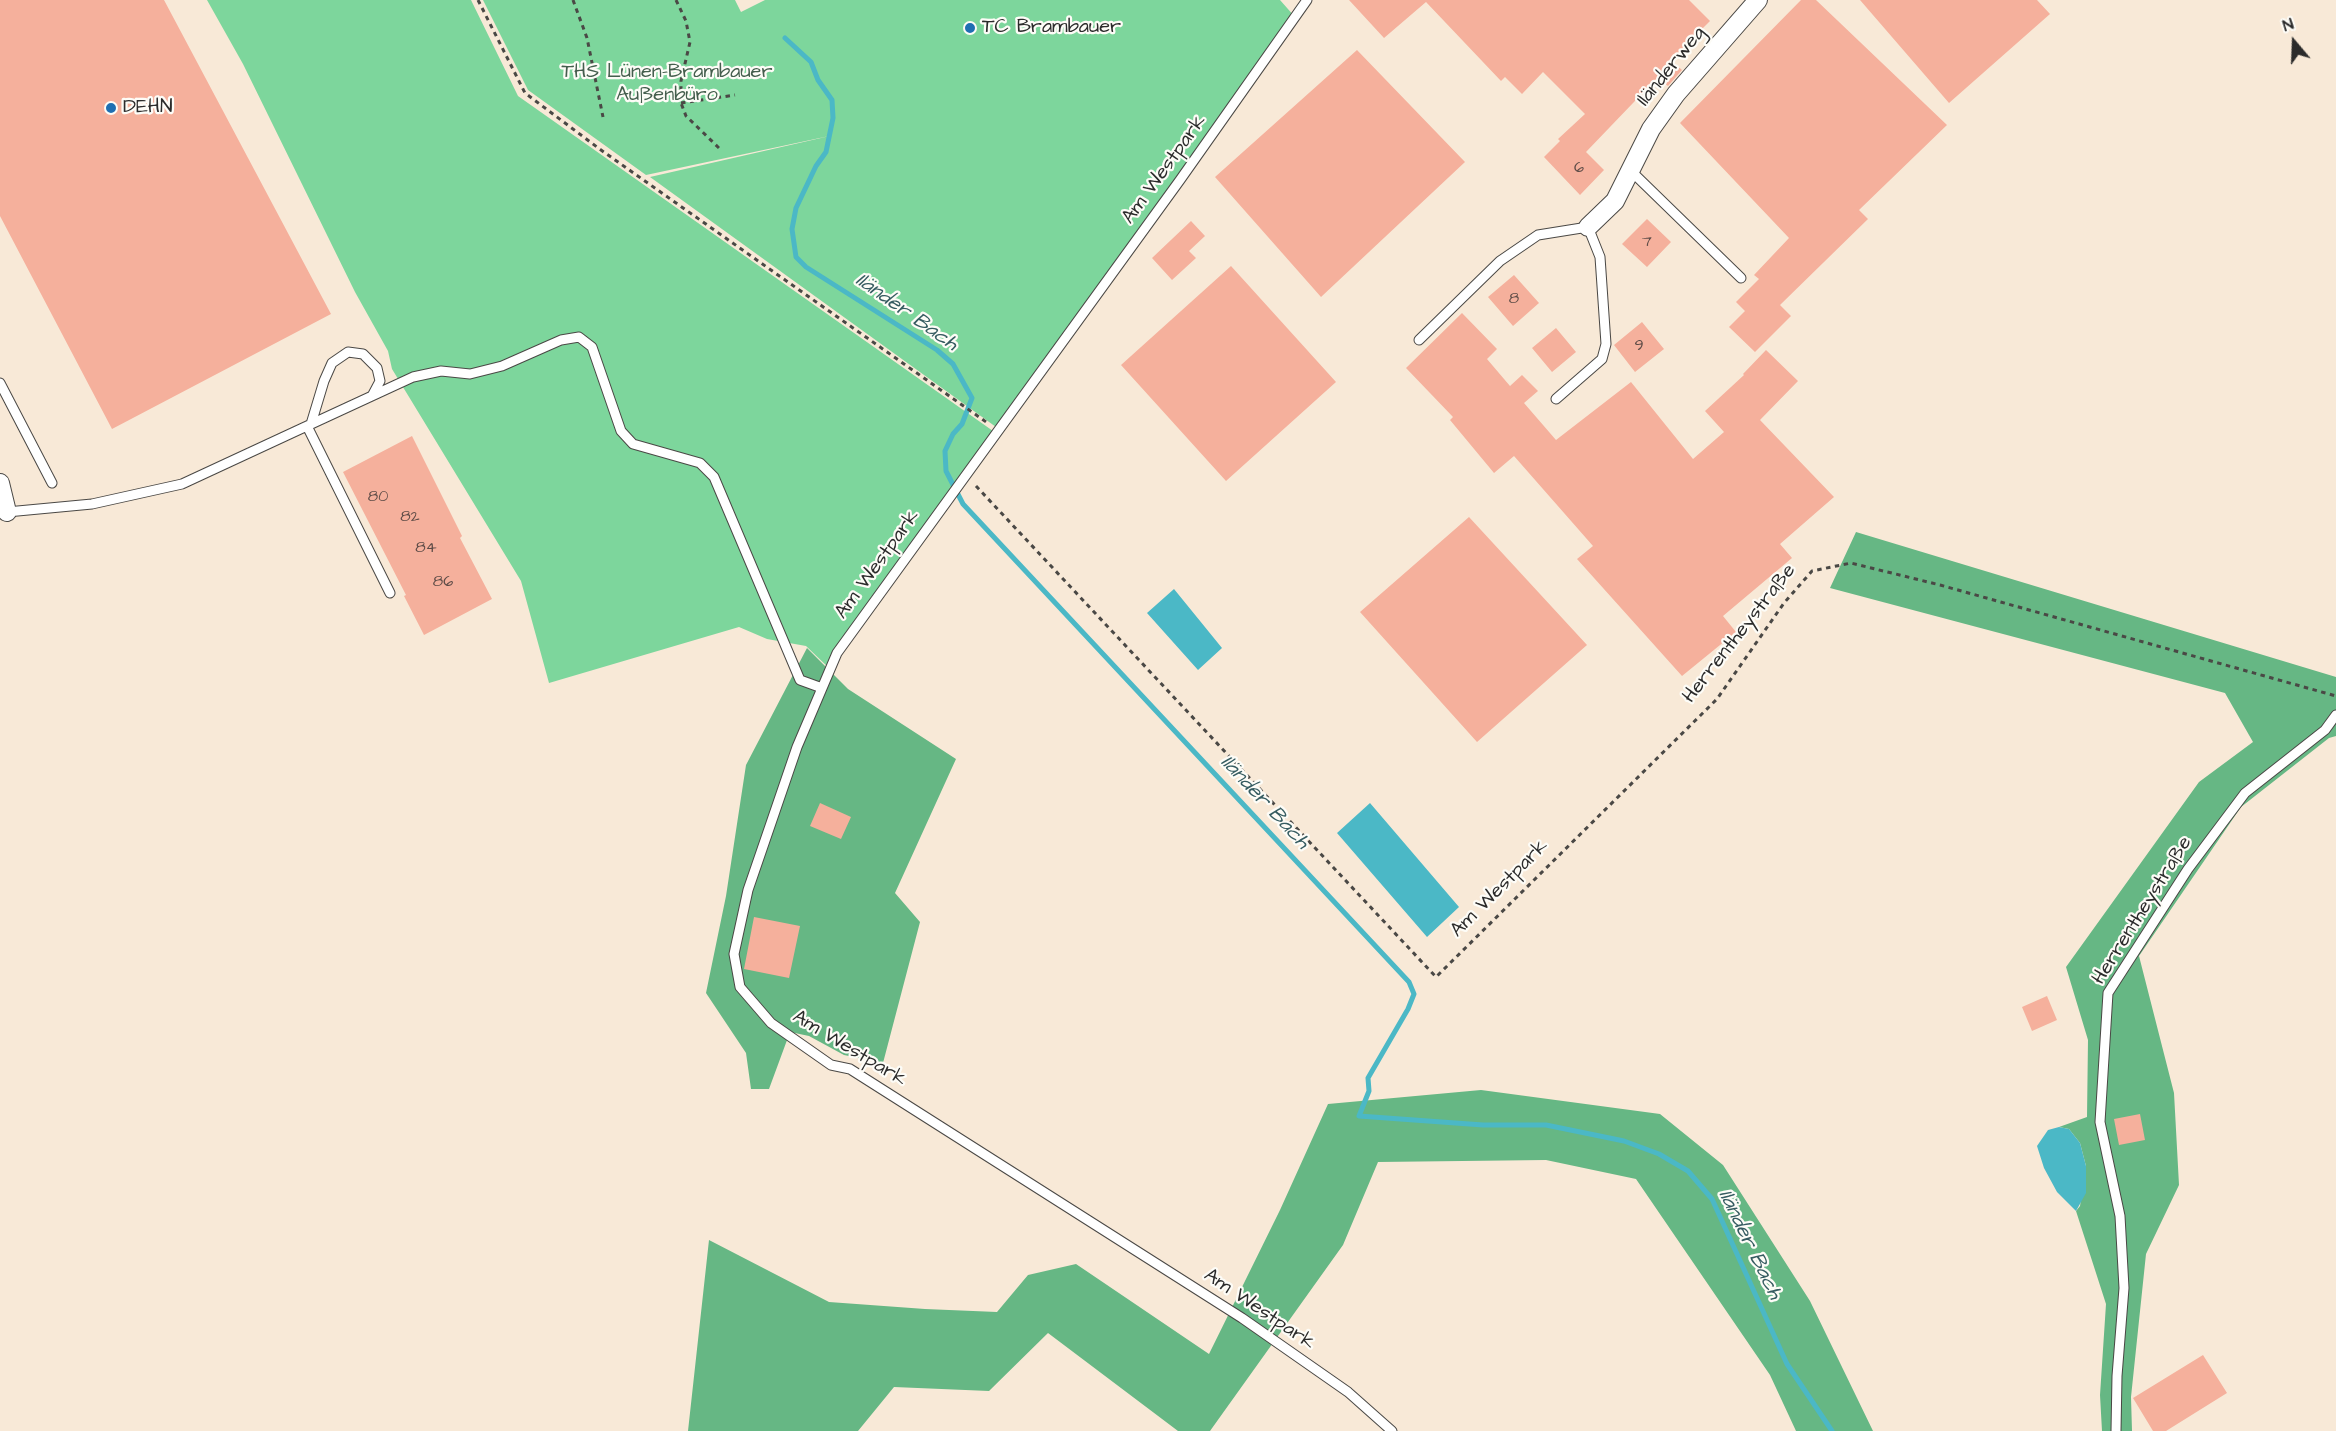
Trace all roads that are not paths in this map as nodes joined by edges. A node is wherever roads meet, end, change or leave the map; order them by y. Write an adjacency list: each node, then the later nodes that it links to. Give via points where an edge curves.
1 (1307, 0): 15 (lane, Am Westpark, via 837,653)
2 (1758, 0): 3 (street, Iländerweg, via 1676,94 1651,129)
3 (1630, 170): 4 (street, Iländerweg, via 1615,201); 5 (lane)
4 (1588, 227): 6 (lane, via 1538,235 1500,261); 9 (lane, via 1600,257 1606,344 1602,359)
5 (1741, 278)
6 (1419, 340)
7 (0, 384): 12 (lane)
8 (372, 396): 10 (lane); 10 (lane, via 380,381 377,369 363,354 348,352 332,363); 15 (lane, via 413,377 441,370 470,374 579,337 592,347 621,431 633,444 700,463 714,477 800,680)
9 (1556, 399)
10 (309, 425): 13 (lane, via 182,484 92,504); 14 (lane)
11 (0, 483): 13 (street)
12 (52, 483)
13 (7, 512)
14 (390, 593)
15 (822, 688): 17 (lane, Am Westpark, via 797,747 748,890 734,954 740,987 771,1023 831,1065 850,1069 1242,1318 1348,1392)
16 (2336, 715): 18 (lane, Herrentheystraße, via 2325,730 2245,793 2188,869 2108,993 2100,1122 2120,1216 2124,1288)
17 (1392, 1431)
18 (2116, 1431)

